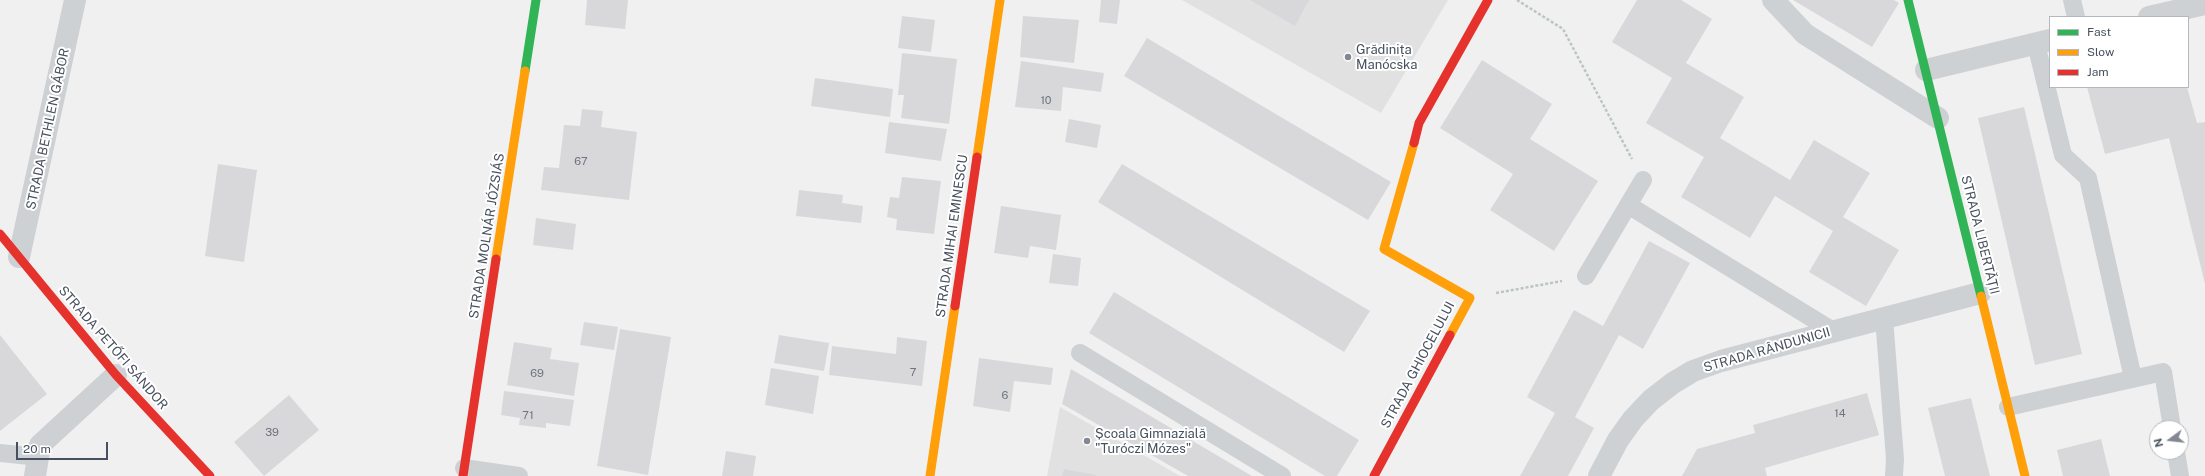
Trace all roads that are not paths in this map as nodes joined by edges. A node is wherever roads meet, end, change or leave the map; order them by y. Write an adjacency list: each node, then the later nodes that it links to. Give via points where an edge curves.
1 (75, 0): 19 (street, STRADA BETHLEN GÁBOR)
2 (536, 0): 32 (street, STRADA MOLNÁR JÓZSIÁS)
3 (1000, 0): 35 (street, STRADA MIHAI EMINESCU)
4 (1488, 0): 37 (street, STRADA GHIOCELULUI, via 1419,123 1384,249 1470,298)
5 (1772, 0): 15 (street, via 1805,34)
6 (1908, 0): 12 (street, STRADA LIBERTĂȚII)
7 (2072, 0): 9 (lane)
8 (2205, 4): 10 (street)
9 (2076, 16)
10 (2153, 16)
11 (2043, 42): 12 (street); 13 (lane)
12 (1926, 70): 15 (street, STRADA LIBERTĂȚII)
13 (2049, 76)
14 (2051, 88): 26 (lane, via 2063,155 2088,178)
15 (1938, 118): 21 (street, STRADA LIBERTĂȚII)
16 (1643, 180): 17 (lane)
17 (1628, 205): 20 (lane); 23 (lane)
18 (0, 234): 19 (street, STRADA PETŐFI SÁNDOR)
19 (18, 258): 25 (street, STRADA PETŐFI SÁNDOR)
20 (1586, 276)
21 (1980, 293): 22 (street, STRADA RÂNDUNICII); 27 (street, STRADA LIBERTĂȚII)
22 (1884, 318): 23 (street, STRADA RÂNDUNICII); 39 (lane, via 1895,459)
23 (1832, 331): 38 (street, STRADA RÂNDUNICII, via 1721,361 1693,371 1673,383 1651,400 1633,419 1618,440)
24 (1080, 353): 36 (lane)
25 (116, 375): 31 (street, via 40,446); 33 (street, STRADA PETŐFI SÁNDOR)
26 (2133, 378): 27 (lane); 28 (lane, via 2163,372)
27 (2008, 407): 40 (street, STRADA LIBERTĂȚII)
28 (2171, 420)
29 (0, 453): 31 (lane)
30 (2177, 460): 41 (lane)
31 (37, 466)
32 (464, 472): 34 (lane)
33 (210, 476)
34 (519, 476)
35 (930, 476)
36 (1282, 476)
37 (1374, 476)
38 (1599, 476)
39 (1894, 476)
40 (2025, 476)
41 (2180, 476)

